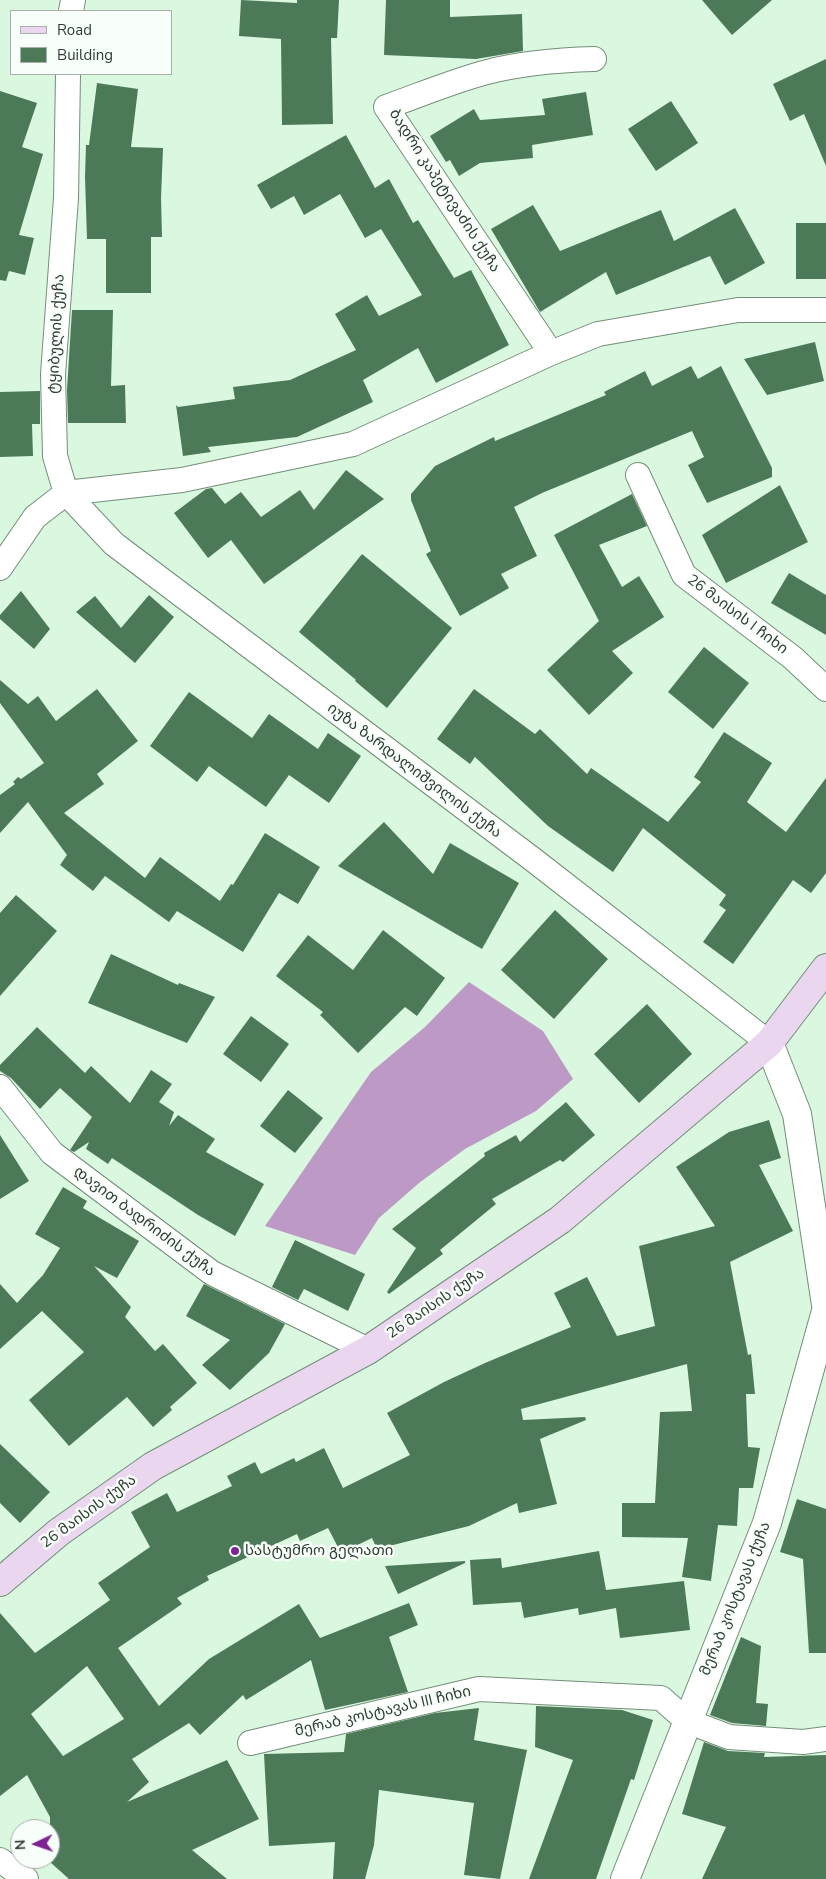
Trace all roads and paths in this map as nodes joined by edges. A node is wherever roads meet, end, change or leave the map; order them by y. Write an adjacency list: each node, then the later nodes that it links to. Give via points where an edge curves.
1 (594, 59): 4 (street, ბადრი კაპეტივაძის ქუჩა, via 547,61 489,72 386,107)
2 (68, 75): 6 (street, ტყიბულის ქუჩა, via 66,198 53,374 55,456)
3 (826, 310): 4 (street, via 738,310 598,334)
4 (550, 353): 6 (street, via 353,444 182,480)
5 (638, 475): 8 (street, 26 მაისის I ჩიხი, via 684,575 793,658)
6 (66, 493): 7 (street, via 35,517); 10 (street, იუზა ზარდალიშვილის ქუჩა, via 114,544 531,858)
7 (0, 568)
8 (826, 689)
9 (826, 968): 10 (main road, 26 მაისის ქუჩა)
10 (769, 1043): 12 (street, via 797,1114); 14 (main road, 26 მაისის ქუჩა, via 560,1220)
11 (0, 1087): 14 (street, დავით ბადრიძის ქუჩა, via 52,1153 212,1273)
12 (826, 1305)
13 (826, 1312): 16 (street, მერაბ კოსტავას ქუჩა, via 767,1523)
14 (368, 1350): 15 (main road, 26 მაისის ქუჩა, via 153,1466 59,1532)
15 (0, 1582)
16 (687, 1721): 17 (street, via 729,1738 803,1742); 18 (street, მერაბ კოსტავას III ჩიხი, via 662,1698 479,1689); 21 (street, მერაბ კოსტავას ქუჩა)
17 (826, 1739)
18 (250, 1743)
19 (0, 1860): 20 (street)
20 (26, 1879)
21 (625, 1879)

